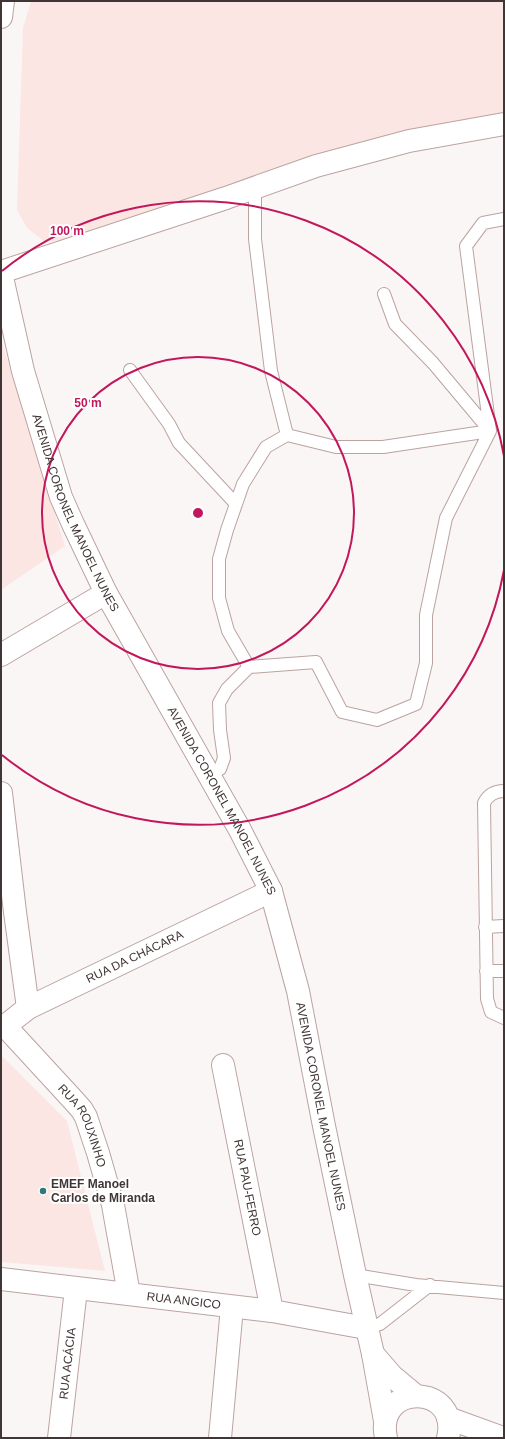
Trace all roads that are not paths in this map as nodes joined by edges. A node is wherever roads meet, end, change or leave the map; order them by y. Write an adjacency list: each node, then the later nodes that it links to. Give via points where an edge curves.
1 (3, 1): 2 (street)
2 (1, 17)
3 (504, 124): 4 (street, via 402,143 316,166)
4 (255, 187): 6 (street); 10 (lane, via 255,239 272,371)
5 (504, 219): 9 (lane, via 483,223 466,246)
6 (1, 272): 12 (street, AVENIDA CORONEL MANOEL NUNES, via 23,371 61,497)
7 (384, 294): 9 (lane, via 395,324 433,363)
8 (130, 370): 11 (lane, via 169,424 179,443)
9 (490, 431): 10 (lane, via 383,447 336,447); 14 (lane, via 446,518 426,615 426,663 416,704 378,720 342,712 316,662)
10 (287, 435): 11 (lane, via 266,447 243,484)
11 (236, 504): 14 (lane, via 219,559 219,598 228,631)
12 (106, 593): 13 (street); 15 (street, AVENIDA CORONEL MANOEL NUNES)
13 (1, 655)
14 (250, 667): 15 (lane, via 227,689 219,703 224,758 220,769)
15 (208, 775): 18 (street, AVENIDA CORONEL MANOEL NUNES)
16 (504, 791): 20 (lane, via 487,796 484,803)
17 (1, 793): 23 (street)
18 (271, 891): 23 (street, RUA DA CHÁCARA); 27 (street, AVENIDA CORONEL MANOEL NUNES, via 298,991)
19 (504, 926): 20 (lane)
20 (486, 927): 21 (lane)
21 (486, 971): 22 (lane); 24 (lane, via 487,999 491,1012)
22 (504, 971)
23 (28, 1008): 25 (street, RUA DA CHÁCARA)
24 (504, 1018)
25 (3, 1027): 32 (street, RUA ROUXINHO, via 75,1102 86,1118 113,1205)
26 (223, 1065): 34 (street, RUA PAU-FERRO)
27 (355, 1275): 29 (lane); 35 (street, AVENIDA CORONEL MANOEL NUNES)
28 (1, 1279): 30 (street, RUA ANGICO)
29 (430, 1286): 31 (lane); 35 (lane, via 380,1324)
30 (76, 1289): 32 (street, RUA ANGICO); 40 (street, RUA ACÁCIA)
31 (504, 1293)
32 (129, 1294): 33 (street, RUA ANGICO)
33 (232, 1307): 34 (street, RUA ANGICO); 41 (street)
34 (272, 1311): 35 (street, RUA ANGICO)
35 (366, 1328): 36 (street, AVENIDA CORONEL MANOEL NUNES)
36 (373, 1354): 37 (street, AVENIDA CORONEL MANOEL NUNES, via 392,1376); 39 (street, AVENIDA CORONEL MANOEL NUNES)
37 (416, 1396): 38 (street, via 427,1397 442,1407); 39 (street, via 404,1398 390,1410)
38 (448, 1428): 42 (street)
39 (385, 1429)
40 (59, 1438)
41 (220, 1438)
42 (503, 1438)

